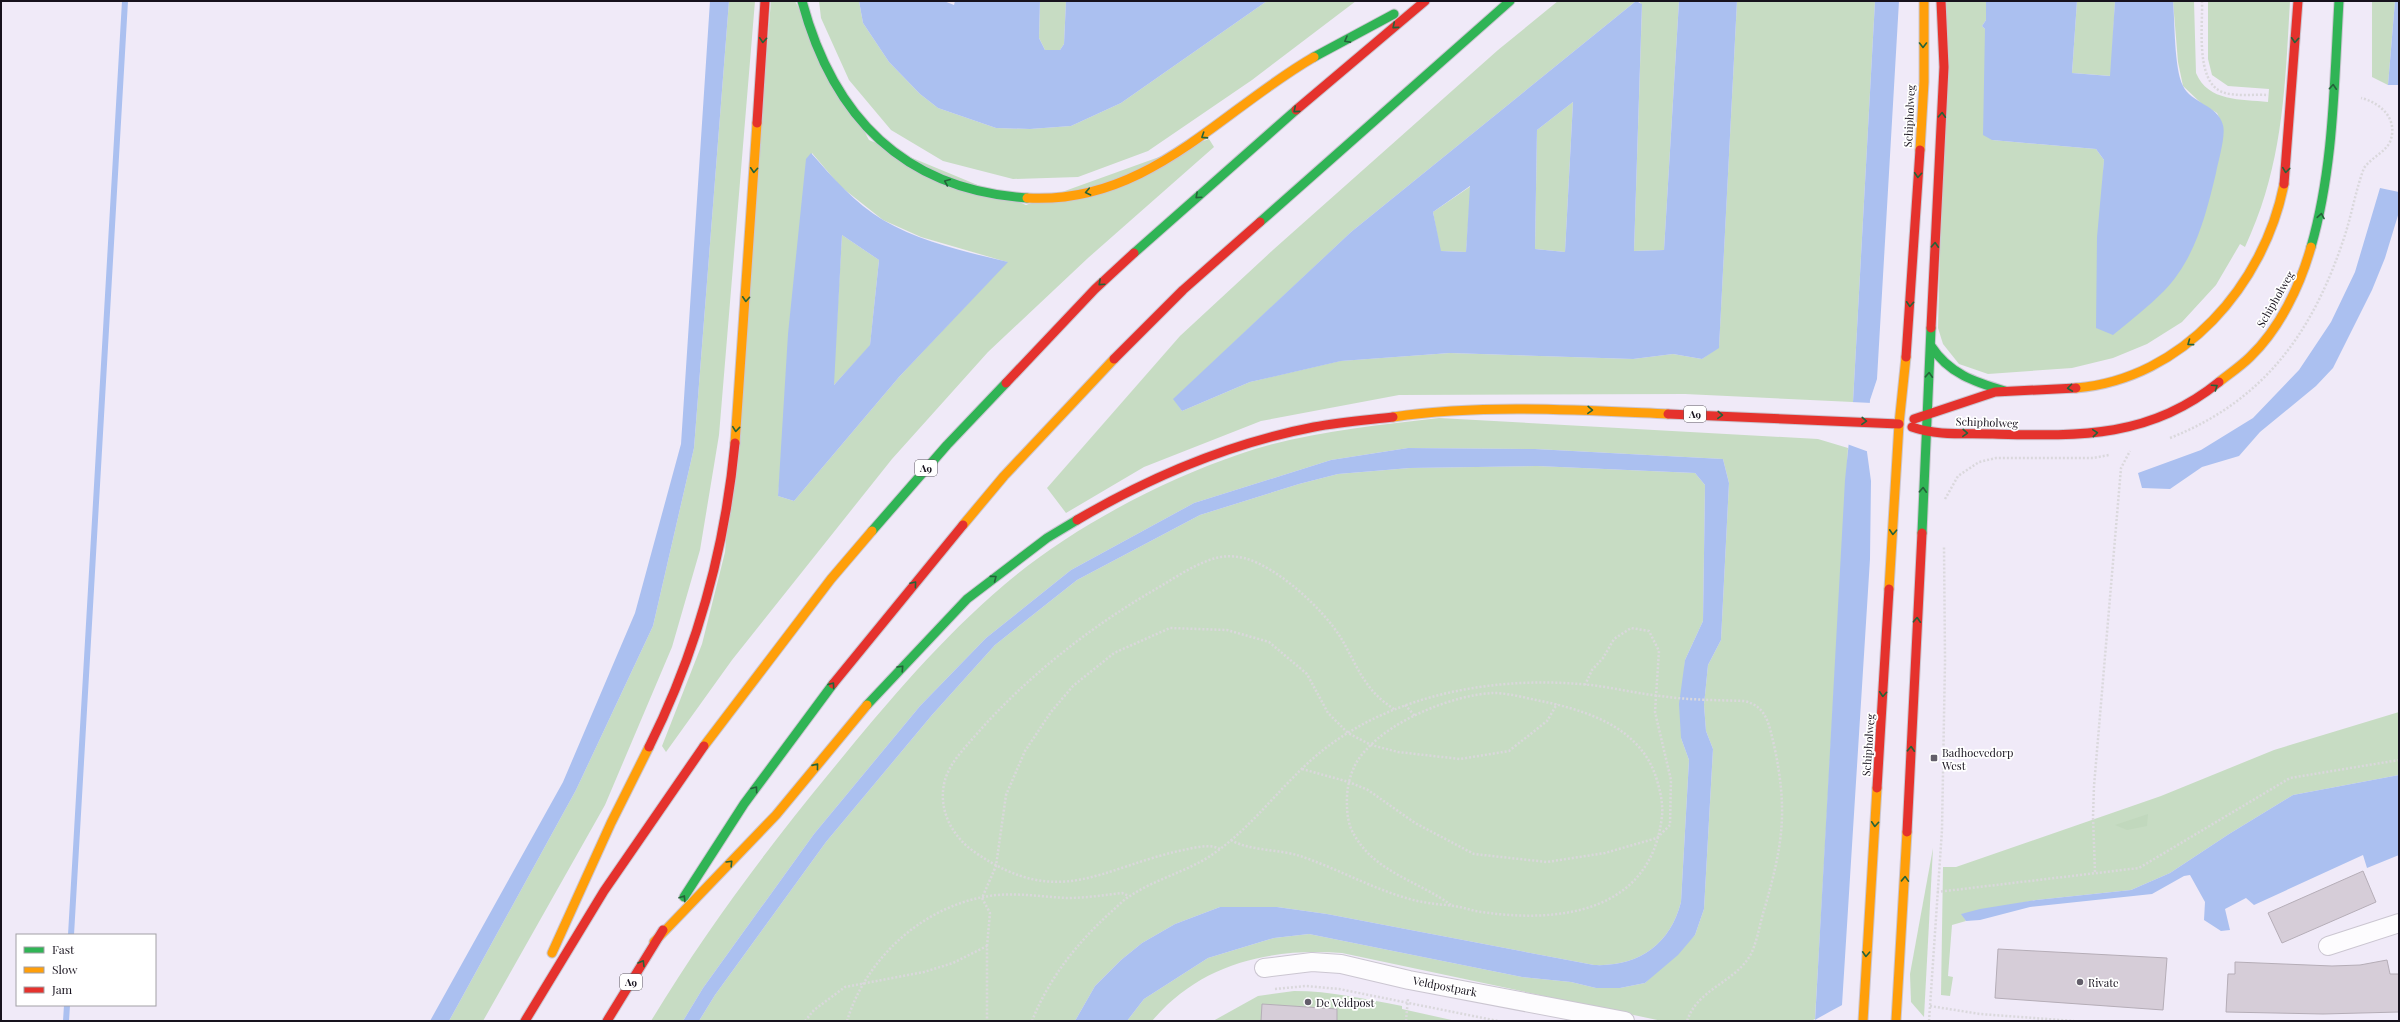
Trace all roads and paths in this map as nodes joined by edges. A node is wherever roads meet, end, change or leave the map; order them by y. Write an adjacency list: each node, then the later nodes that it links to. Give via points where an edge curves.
1 (765, 1): 49 (main road, one-way to 49, via 738,405 730,492 712,580 662,721 611,823)
2 (802, 1): 3 (main road, one-way to 2, via 1293,71 1165,162 1119,183 1094,191 1067,197 1040,198 991,195 966,190 919,168 878,139 858,120 830,80 809,31)
3 (1418, 1)
4 (1425, 1): 50 (main road, A9, one-way to 50, via 1245,153 1095,289 947,445 831,579 715,730 604,891)
5 (1510, 1): 42 (main road, A9, one-way to 5, via 744,804 848,664 1004,476 1086,386 1183,290)
6 (1924, 1): 15 (main road, Schipholweg, one-way to 15, via 1924,82)
7 (1941, 1): 12 (main road, one-way to 7, via 1944,67)
8 (2202, 1): 11 (path, via 2204,67 2207,78 2223,92)
9 (2298, 1): 13 (main road, Schipholweg, one-way to 13, via 2286,168 2281,198 2263,253 2228,307 2188,344 2169,357 2136,373 2104,384)
10 (2339, 1): 16 (main road, Schipholweg, one-way to 10, via 2075,435 2121,430 2171,412 2201,396 2230,376 2257,350 2283,315 2295,293 2318,232 2327,171)
11 (2268, 95)
12 (1930, 346): 13 (main road, Schipholweg, via 1940,361 1954,373); 14 (main road, one-way to 12)
13 (2004, 391): 14 (main road, Schipholweg)
14 (1927, 414): 15 (main road, Schipholweg); 16 (main road)
15 (1900, 424): 16 (main road, Schipholweg); 42 (main road, A9, one-way to 15, via 776,815 858,714 967,598 1047,538 1125,492 1223,451 1314,427 1442,410 1551,409); 59 (main road, Schipholweg, one-way to 59)
16 (1926, 432): 60 (main road, one-way to 16, via 1904,918)
17 (2130, 451): 36 (path, via 2121,468 2094,786)
18 (1585, 685): 19 (path); 21 (path); 21 (path, via 1592,670 1603,658 1614,639 1631,628 1649,631 1659,651)
19 (1495, 686): 20 (path); 23 (path, via 1450,692)
20 (1495, 693): 22 (path); 25 (path, via 1456,700)
21 (1655, 696): 32 (path, via 1654,712 1671,780 1670,825); 58 (path, via 1749,702 1761,709 1766,716 1781,782 1783,827 1773,880 1750,955 1738,971 1698,1001)
22 (1557, 704): 27 (path, via 1547,721 1509,751 1460,759 1398,752); 32 (path, via 1590,713 1616,727 1646,756 1656,778 1662,802)
23 (1405, 705): 24 (path); 25 (path)
24 (1394, 709): 26 (path); 35 (path, via 1367,685 1333,627 1294,588 1271,571 1246,559 1225,556 1206,561 1150,592 1076,642 1013,696 955,761 943,793 946,817 960,840)
25 (1415, 716): 27 (path, via 1384,734)
26 (1348, 733): 27 (path); 29 (path); 35 (path, via 1328,713 1307,674 1269,642 1227,630 1170,628 1114,653 1073,686 1051,712 1025,751 1006,795)
27 (1371, 745): 30 (path, via 1357,762)
28 (2399, 760): 36 (path, via 2290,778 2139,868)
29 (1301, 769): 30 (path); 33 (path, via 1253,821)
30 (1349, 782): 32 (path, via 1368,790 1415,823 1474,854 1547,862 1605,853); 40 (path, via 1348,814 1355,838 1380,863)
31 (1944, 786): 37 (path)
32 (1658, 838): 40 (path, via 1640,876 1631,886 1602,903 1567,912 1534,915 1476,911)
33 (1231, 840): 34 (path); 40 (path, via 1240,845 1298,855 1359,882 1406,898 1441,906)
34 (1220, 849): 35 (path, via 1202,846 1074,882 1035,880); 38 (path, via 1200,862)
35 (996, 866): 39 (path)
36 (2095, 872): 37 (path)
37 (1937, 892): 48 (path)
38 (1128, 896): 39 (path, via 1122,893 1068,898 1015,894); 55 (path, via 1073,951 1044,995)
39 (982, 898): 43 (path, via 990,913); 46 (path, via 939,913 910,930 890,947)
40 (1451, 905)
41 (2399, 923): 44 (street)
42 (654, 942): 51 (main road, A9, one-way to 42)
43 (988, 946): 46 (path, via 953,963 924,972); 54 (path)
44 (2328, 946)
45 (1264, 968): 57 (street, Veldpostpark, via 1312,962 1341,964 1410,980)
46 (863, 983): 52 (path, via 844,987 814,1010); 53 (path)
47 (1275, 989): 56 (path, via 1306,986 1339,989)
48 (1930, 1006): 61 (path); 62 (path, via 1980,1014)
49 (522, 1021)
50 (525, 1021)
51 (607, 1021)
52 (805, 1021)
53 (847, 1021)
54 (987, 1021)
55 (1032, 1021)
56 (1498, 1021)
57 (1625, 1021)
58 (1687, 1021)
59 (1863, 1021)
60 (1896, 1021)
61 (1929, 1021)
62 (2074, 1021)

